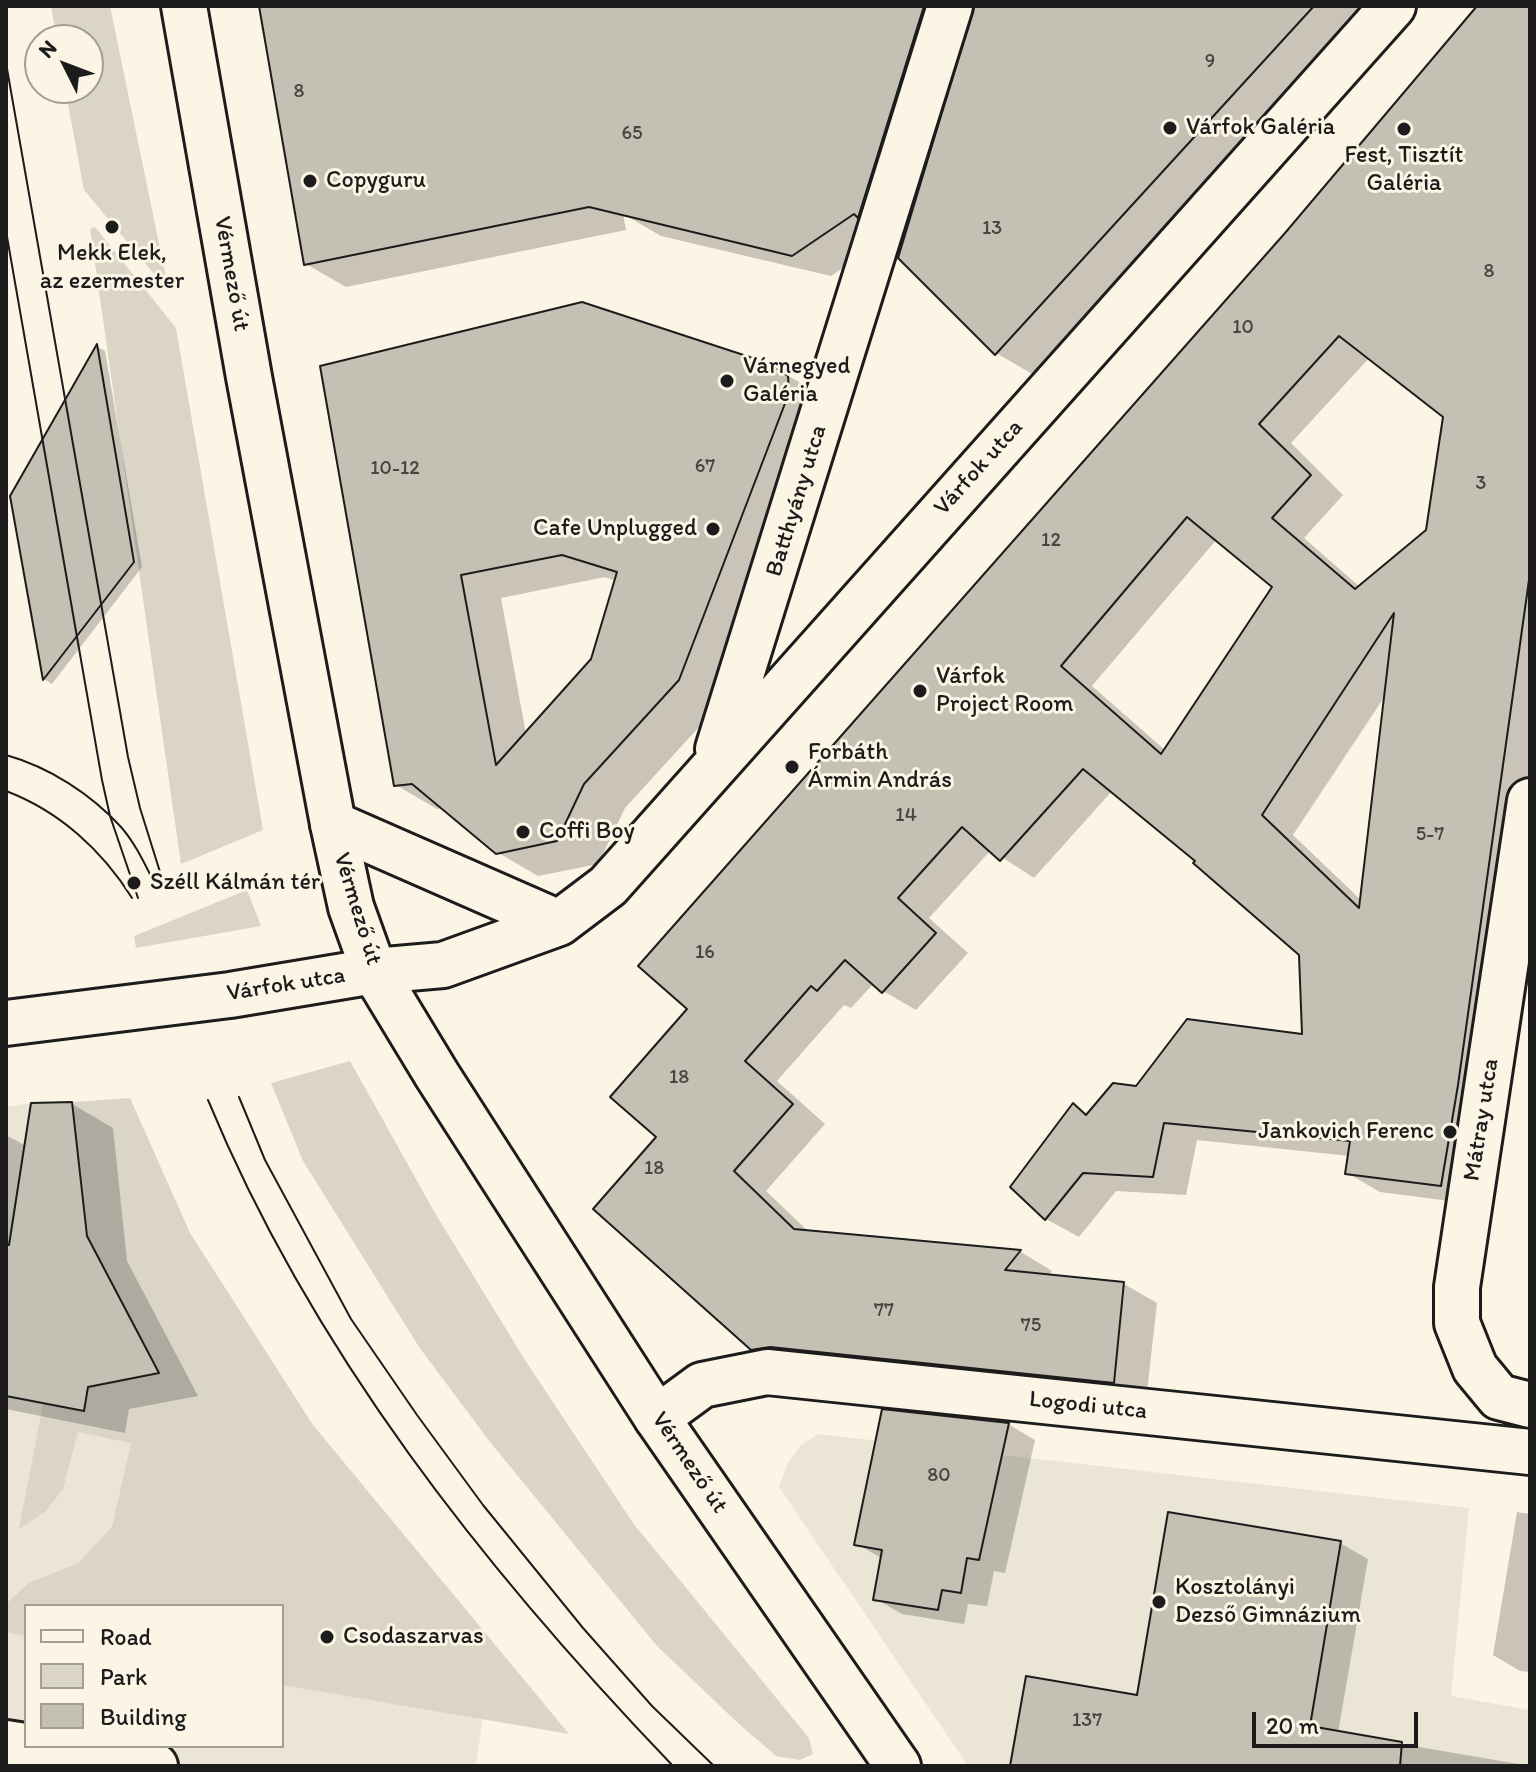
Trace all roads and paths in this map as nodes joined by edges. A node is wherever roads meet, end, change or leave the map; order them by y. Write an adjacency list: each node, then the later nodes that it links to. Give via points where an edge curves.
1 (184, 6): 6 (street, Vérmező út)
2 (950, 6): 4 (street, Batthyány utca)
3 (1393, 6): 4 (street, Várfok utca)
4 (712, 767): 7 (street, Várfok utca, via 608,886)
5 (1530, 801): 10 (street, Mátray utca, via 1457,1287 1457,1323 1475,1368 1499,1397)
6 (333, 824): 7 (street); 8 (street, Vérmező út, via 351,907)
7 (559, 923): 8 (street, Várfok utca, via 443,965)
8 (374, 971): 9 (street, Várfok utca); 11 (street, Vérmező út)
9 (6, 1023)
10 (1530, 1405)
11 (657, 1418): 12 (street, Logodi utca, via 702,1385 767,1372); 15 (street, Vérmező út)
12 (1530, 1452)
13 (38, 1748): 14 (street)
14 (155, 1766)
15 (898, 1766)

